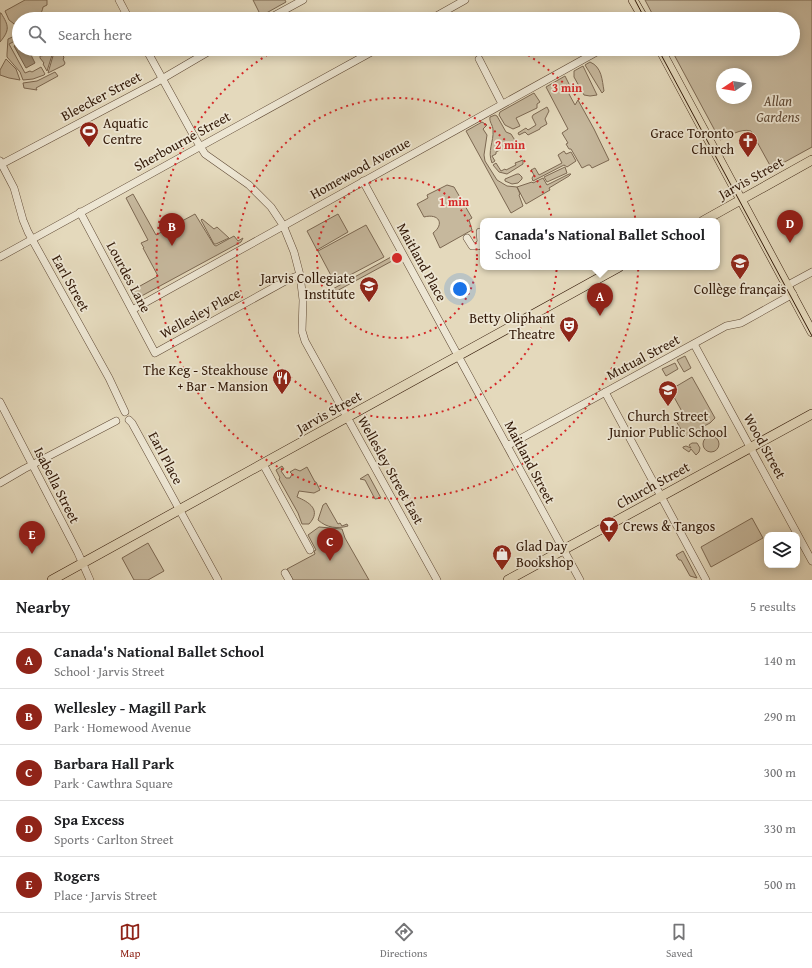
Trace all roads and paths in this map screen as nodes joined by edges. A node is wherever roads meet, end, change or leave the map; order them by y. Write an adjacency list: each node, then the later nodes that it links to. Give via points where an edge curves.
1 (119, 0): 5 (street)
2 (303, 0): 6 (street)
3 (465, 0): 7 (street)
4 (633, 0): 8 (main road)
5 (125, 12)
6 (281, 12)
7 (444, 12)
8 (640, 12)
9 (150, 56): 15 (street, Wellesley Street East)
10 (201, 56): 15 (street, Bleecker Street)
11 (364, 56): 17 (street, Sherbourne Street)
12 (589, 56): 16 (street, Homewood Avenue)
13 (664, 56): 21 (main road)
14 (479, 59): 16 (street)
15 (162, 78): 17 (street, Wellesley Street East); 19 (street, Bleecker Street)
16 (502, 104): 20 (street, Homewood Avenue)
17 (200, 146): 22 (street, Sherbourne Street); 24 (street, Wellesley Street East, via 209,158 249,185 271,207)
18 (812, 160): 21 (main road, Jarvis Street)
19 (1, 164): 26 (street, Earl Street, via 14,188 23,220)
20 (363, 181): 24 (street, Homewood Avenue); 38 (street, Maitland Place)
21 (741, 200): 23 (main road, Jarvis Street); 32 (main road)
22 (80, 212): 26 (street, Sherbourne Street); 34 (street, Lourdes Lane)
23 (708, 218)
24 (283, 225): 31 (street, Wellesley Street East); 34 (street, Homewood Avenue)
25 (467, 238): 27 (street, via 472,246)
26 (32, 239): 28 (street, Sherbourne Street); 41 (street, Earl Street, via 109,378)
27 (480, 243)
28 (0, 256)
29 (614, 270): 38 (main road, Jarvis Street)
30 (812, 272): 32 (street)
31 (300, 275): 37 (street, Wellesley Place); 43 (street, Wellesley Street East, via 303,336)
32 (788, 285): 33 (main road)
33 (793, 294): 35 (main road); 36 (street, Mutual Street, via 741,323 728,325)
34 (132, 310): 37 (street, Lourdes Lane)
35 (812, 332)
36 (694, 344): 39 (street, Mutual Street); 47 (street, Wood Street)
37 (155, 353)
38 (458, 356): 43 (main road, Jarvis Street); 46 (street, Maitland Street)
39 (605, 392): 46 (street, Mutual Street); 51 (street)
40 (0, 402): 49 (street, Isabella Street)
41 (125, 412)
42 (812, 414): 47 (main road, Church Street)
43 (347, 418): 48 (main road, Jarvis Street); 60 (street, Wellesley Street East)
44 (129, 420): 52 (street, Earl Place)
45 (116, 421): 49 (street)
46 (507, 446): 54 (street, Maitland Street)
47 (750, 447): 51 (main road, Church Street); 55 (street, Wood Street)
48 (263, 464): 52 (main road, Jarvis Street); 53 (street)
49 (32, 465): 50 (street); 56 (street, Isabella Street)
50 (0, 483)
51 (660, 496): 54 (main road, Church Street); 63 (street)
52 (179, 510): 56 (main road, Jarvis Street); 59 (street, Earl Place)
53 (310, 550)
54 (563, 550): 61 (main road, Church Street); 62 (street, Maitland Street)
55 (812, 561)
56 (82, 564): 57 (main road, Jarvis Street); 58 (street, Isabella Street)
57 (52, 580)
58 (90, 580)
59 (218, 580)
60 (437, 580)
61 (508, 580)
62 (580, 580)
63 (706, 580)

